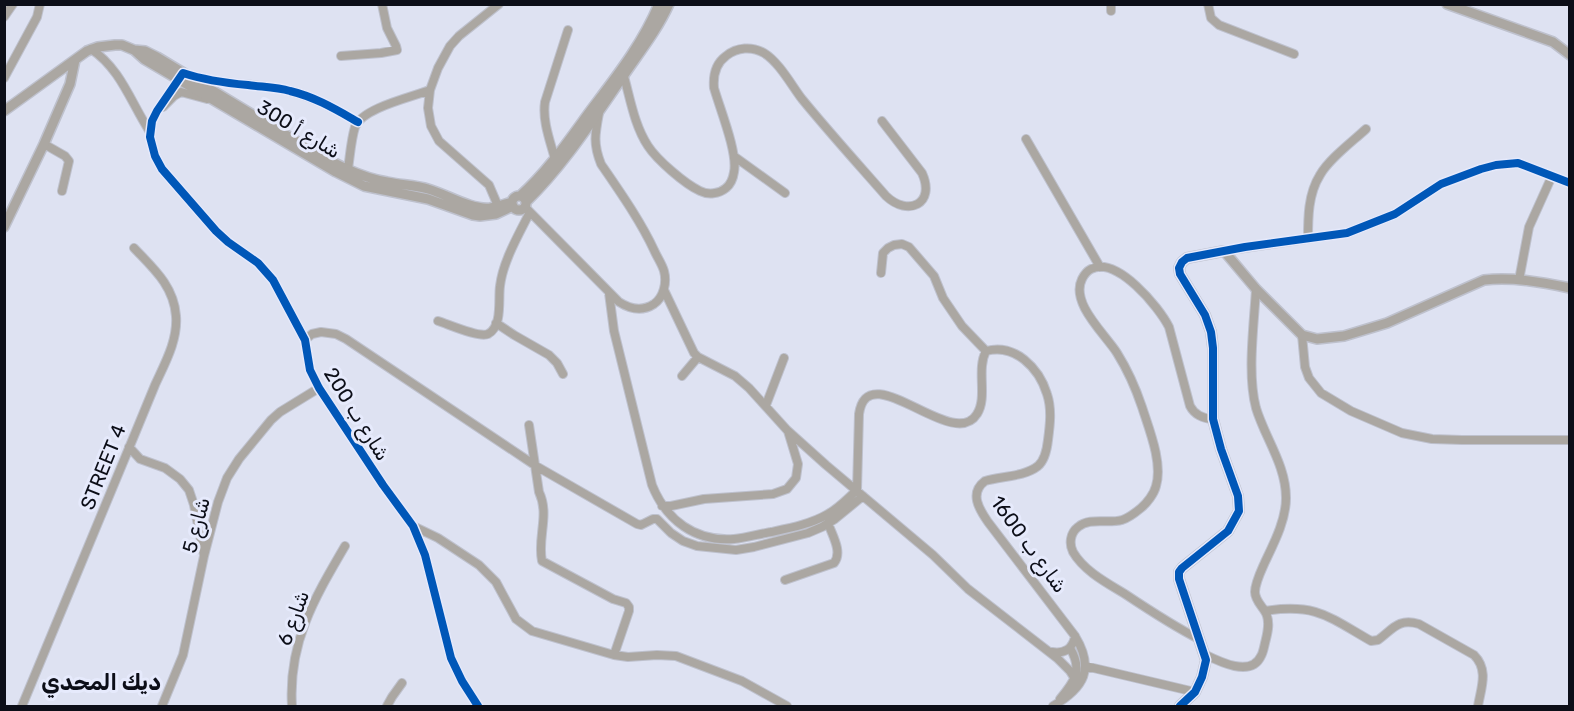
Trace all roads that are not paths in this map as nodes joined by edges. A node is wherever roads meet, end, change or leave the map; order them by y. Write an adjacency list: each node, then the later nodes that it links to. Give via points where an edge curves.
1 (13, 4): 9 (street)
2 (40, 4): 18 (street)
3 (382, 4): 13 (street, via 397,50)
4 (499, 4): 19 (street, via 454,40)
5 (660, 4): 16 (street)
6 (669, 4): 16 (street)
7 (1208, 4): 12 (street, via 1211,18 1219,25)
8 (1447, 4): 14 (street, via 1553,42)
9 (4, 16)
10 (568, 30): 32 (street, via 544,110)
11 (91, 49): 15 (street); 17 (street, شارع أ 300, via 122,45 149,52); 28 (street, شارع ب 200, via 120,79)
12 (1294, 54)
13 (341, 56)
14 (1569, 56)
15 (75, 60): 22 (street); 30 (street, via 70,84)
16 (622, 72): 20 (street); 23 (street); 31 (street, via 641,133 662,163 694,187 714,193 732,181)
17 (180, 76): 21 (street, شارع أ 300); 24 (street); 26 (street, via 279,88 311,97); 33 (street, شارع أ 300, via 256,116)
18 (4, 78)
19 (430, 90): 26 (street, via 377,109); 39 (street, via 431,126 439,141 489,185)
20 (600, 98): 23 (street); 32 (street)
21 (218, 103): 24 (street, via 181,92); 33 (street, شارع أ 300)
22 (4, 111)
23 (599, 112): 32 (street); 50 (street, via 595,143 598,158 647,234 664,271)
24 (154, 117): 28 (street)
25 (882, 121): 31 (street, via 922,173 926,192 917,206 891,202 770,58 756,49 739,49 718,64 713,80)
26 (358, 122): 33 (street)
27 (1366, 129): 42 (street, via 1320,175 1310,204)
28 (150, 133): 55 (street, شارع ب 200, via 162,169 221,237 270,275)
29 (1026, 139): 45 (street)
30 (44, 144): 36 (street, via 69,161); 41 (street)
31 (735, 157): 37 (street)
32 (556, 163): 38 (street, via 545,182)
33 (347, 173): 40 (street, شارع أ 300, via 404,189 428,189)
34 (1552, 176): 35 (street); 42 (street, via 1513,162 1481,168 1441,184 1395,214 1347,233); 47 (street, via 1529,227)
35 (1569, 183)
36 (62, 191)
37 (785, 193)
38 (521, 204): 39 (street, شارع أ 300); 40 (street, شارع أ 300, via 489,215 472,215); 51 (street); 53 (street, via 500,283)
39 (498, 206): 40 (street, شارع أ 300)
40 (464, 207)
41 (4, 227)
42 (1308, 239): 44 (street)
43 (134, 248): 67 (street, STREET 4, via 169,289 177,317 170,353)
44 (1224, 250): 49 (street); 63 (street, via 1187,258 1179,268 1211,332)
45 (1100, 267): 63 (street, via 1129,280 1160,312 1174,339 1190,406 1199,416); 82 (street, via 1091,268 1083,277 1080,297 1117,353 1140,401 1157,459 1158,477 1156,488 1144,505 1128,518 1093,521 1076,528 1071,549 1099,577)
46 (881, 273): 56 (street, via 888,248 902,244 909,247 934,276 943,298 963,326)
47 (1519, 280): 48 (street); 54 (street, via 1484,280 1365,331 1317,339)
48 (1569, 288)
49 (1256, 289): 54 (street); 80 (street, via 1254,396 1281,468 1286,498 1286,508 1255,592)
50 (664, 290): 51 (street, via 652,305 633,309); 57 (street)
51 (609, 292): 72 (street, via 614,332 652,485)
52 (438, 321): 53 (street, via 482,335)
53 (496, 323): 59 (street, via 549,354)
54 (1302, 335): 66 (street, via 1305,367 1321,393 1402,433 1432,439)
55 (305, 340): 61 (street, شارع ب 200, via 310,370); 70 (street, via 321,332 346,339)
56 (986, 351): 71 (street, via 981,363 977,414 963,425 944,421 897,398 866,398 859,414); 81 (street, شارع ب 1600, via 1004,350 1028,362 1047,394 1050,427 1041,463 1022,473 985,481 976,492 976,500 988,522)
57 (698, 357): 60 (street); 62 (street, via 735,376)
58 (784, 358): 62 (street)
59 (563, 374)
60 (682, 376)
61 (319, 388): 75 (street, شارع ب 200); 78 (street, شارع 5, via 280,412 239,459 218,502)
62 (765, 405): 65 (street)
63 (1213, 419): 82 (street, via 1239,496 1239,511 1228,531 1179,572)
64 (529, 425): 70 (street)
65 (787, 430): 71 (street); 72 (street, via 798,464 796,478 787,489 773,494)
66 (1569, 440)
67 (129, 447): 68 (street); 69 (street, STREET 4)
68 (140, 459): 69 (street); 78 (street, via 165,468 189,490)
69 (123, 461): 91 (street, STREET 4)
70 (536, 466): 76 (street, via 637,524 657,519 671,533 697,546 736,550); 86 (street, via 544,501 542,561 629,607)
71 (860, 493): 73 (street); 74 (street, via 829,514); 84 (street)
72 (662, 506): 74 (street, via 690,530 720,539)
73 (828, 523): 76 (street); 79 (street, via 838,553 834,563)
74 (804, 524): 76 (street)
75 (413, 526): 86 (street, via 479,565 496,582 516,619 526,628); 95 (street, شارع ب 200, via 425,555 451,658)
76 (808, 533)
77 (345, 546): 93 (street, شارع 6, via 300,633)
78 (204, 556): 92 (street, شارع 5, via 183,655)
79 (785, 580)
80 (1265, 611): 85 (street, via 1266,638 1261,656 1252,665 1227,665); 99 (street, via 1319,612 1371,641 1400,623 1419,624 1480,661 1483,676)
81 (1075, 636): 83 (street); 87 (street, شارع ب 1600, via 1083,648)
82 (1199, 639): 85 (street)
83 (1070, 648): 84 (street, via 1059,653); 88 (street, via 1076,663)
84 (1047, 651): 88 (street)
85 (1204, 654): 90 (street, via 1202,677)
86 (614, 655): 96 (street, via 676,657 742,681)
87 (1085, 666): 90 (street); 97 (street, via 1075,691)
88 (1075, 679): 97 (street)
89 (402, 682): 94 (street)
90 (1195, 692): 98 (street)
91 (22, 706)
92 (162, 706)
93 (292, 706)
94 (387, 706)
95 (478, 706)
96 (787, 706)
97 (1054, 706)
98 (1180, 706)
99 (1478, 706)

